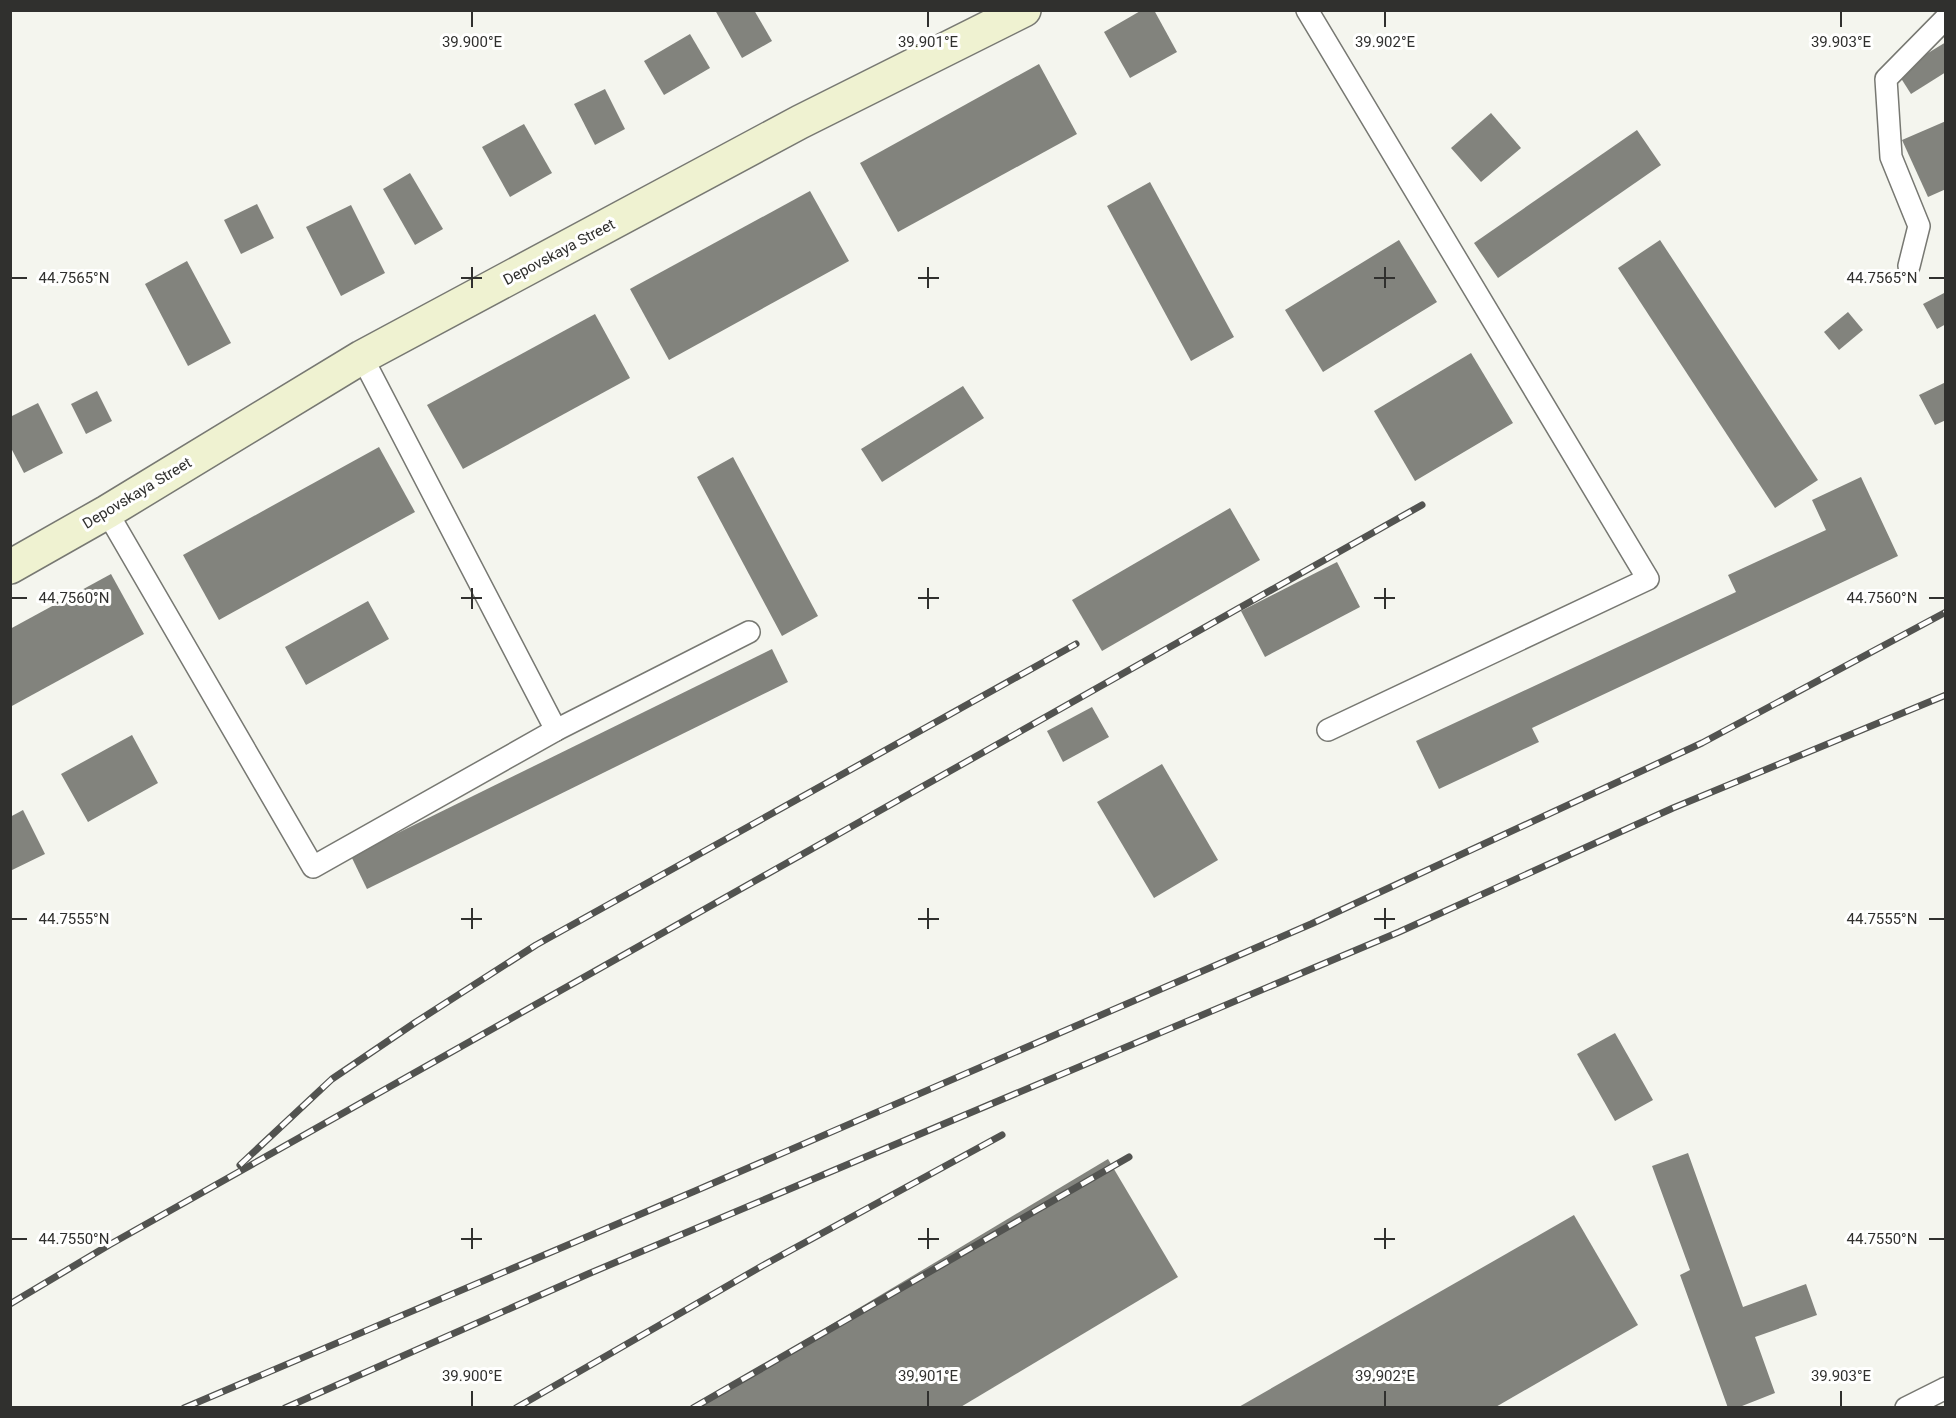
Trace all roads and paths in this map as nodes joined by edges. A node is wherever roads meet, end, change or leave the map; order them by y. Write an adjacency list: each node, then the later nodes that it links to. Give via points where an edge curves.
1 (1024, 10): 5 (street, Depovskaya Street, via 800,122)
2 (1307, 10): 10 (lane, via 1648,579)
3 (1946, 18): 4 (lane, via 1886,79 1891,157 1919,226)
4 (1909, 266)
5 (362, 357): 6 (street, Depovskaya Street); 9 (lane)
6 (107, 512): 7 (street, Depovskaya Street); 9 (lane, via 313,867)
7 (10, 567)
8 (749, 632): 9 (lane)
9 (556, 730)
10 (1329, 730)
11 (1946, 1388): 12 (lane)
12 (1906, 1407)

